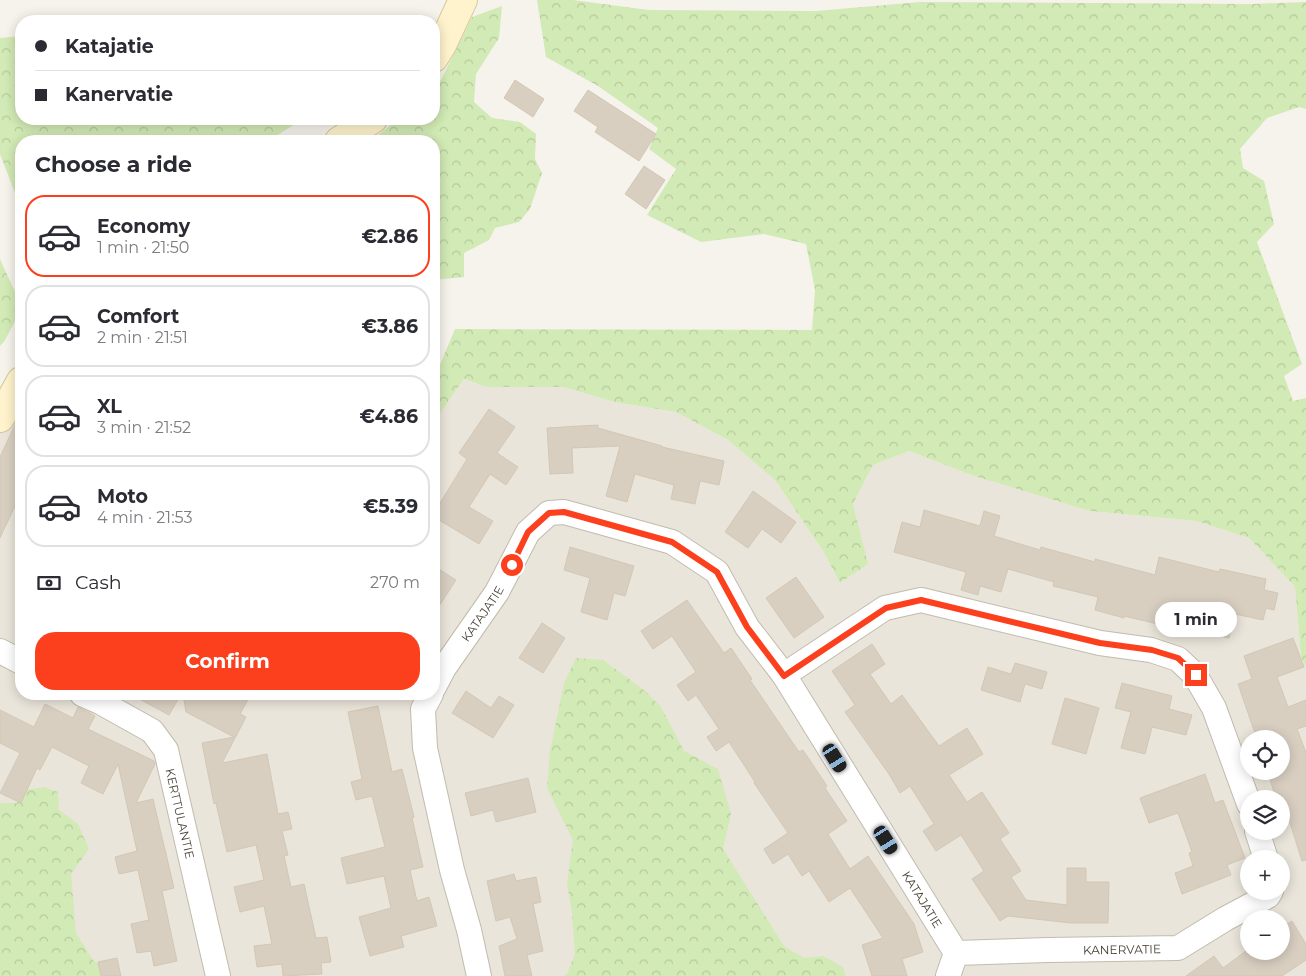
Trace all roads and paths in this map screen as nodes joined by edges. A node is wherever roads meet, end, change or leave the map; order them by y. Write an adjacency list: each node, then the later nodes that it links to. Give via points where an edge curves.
1 (463, 0): 2 (street)
2 (440, 48)
3 (364, 125): 4 (street)
4 (348, 135)
5 (15, 391): 6 (street)
6 (0, 418)
7 (0, 651): 8 (street)
8 (15, 659)
9 (440, 676): 10 (street, KATAJATIE, via 497,592 528,532 549,513 564,512 672,542 717,572 747,627)
10 (784, 676): 13 (street, via 886,608 921,600 1100,643 1152,650 1178,658 1196,675 1214,708); 15 (street, KATAJATIE)
11 (96, 700): 16 (street, KERTTULANTIE, via 152,731 166,750)
12 (427, 700): 17 (street, via 422,710 425,748)
13 (1244, 790)
14 (1261, 900): 15 (street, KANERVATIE, via 1178,948)
15 (956, 953): 18 (street)
16 (218, 976)
17 (479, 976)
18 (948, 976)

